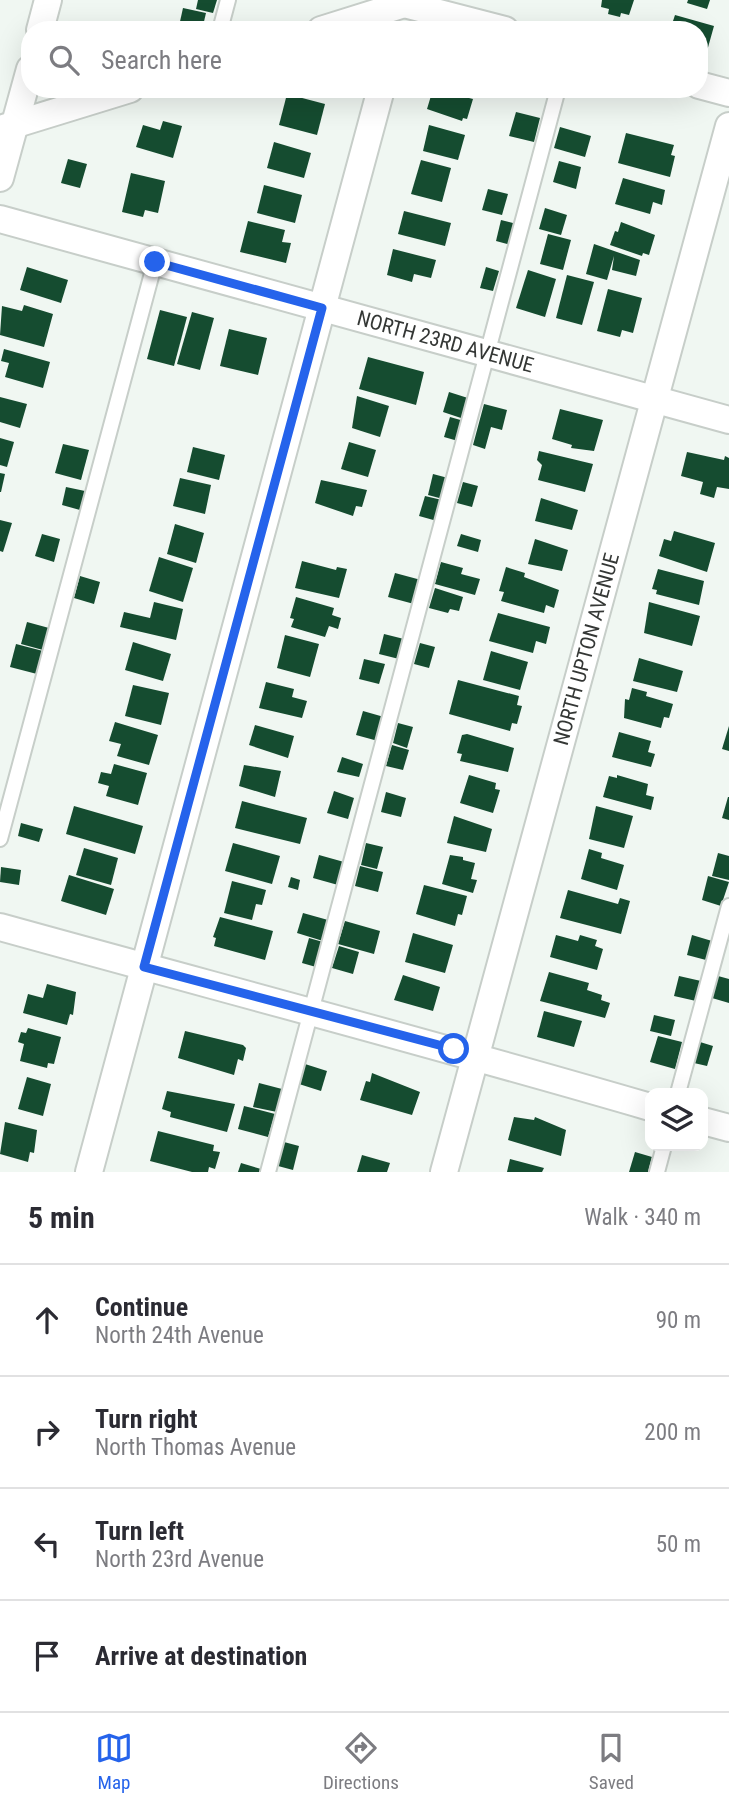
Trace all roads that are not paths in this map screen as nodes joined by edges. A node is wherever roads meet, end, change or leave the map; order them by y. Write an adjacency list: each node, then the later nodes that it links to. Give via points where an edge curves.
1 (48, 0): 4 (street)
2 (228, 0): 5 (lane)
3 (405, 2): 6 (street); 7 (street); 8 (street)
4 (42, 21)
5 (222, 21)
6 (348, 21)
7 (400, 21)
8 (473, 21)
9 (708, 87): 11 (street)
10 (21, 92): 16 (street)
11 (729, 93)
12 (101, 98): 16 (street)
13 (379, 98): 20 (street)
14 (556, 98): 21 (lane)
15 (729, 126): 22 (street, NORTH UPTON AVENUE)
16 (7, 127): 17 (street)
17 (0, 178)
18 (0, 219): 19 (street, NORTH 23RD AVENUE)
19 (155, 262): 20 (street, NORTH 23RD AVENUE); 24 (lane)
20 (322, 308): 21 (street, NORTH 23RD AVENUE); 27 (street)
21 (488, 354): 22 (street, NORTH 23RD AVENUE); 28 (lane)
22 (655, 400): 23 (street, NORTH 23RD AVENUE); 29 (street, NORTH UPTON AVENUE)
23 (729, 420)
24 (0, 839)
25 (729, 906): 30 (lane)
26 (0, 927): 27 (street)
27 (144, 967): 28 (street); 35 (street)
28 (310, 1014): 29 (street); 36 (lane)
29 (475, 1055): 31 (street); 37 (street, NORTH UPTON AVENUE)
30 (679, 1088)
31 (645, 1106)
32 (708, 1122): 33 (street)
33 (729, 1128)
34 (663, 1151): 38 (lane)
35 (89, 1172)
36 (268, 1172)
37 (444, 1172)
38 (657, 1172)

